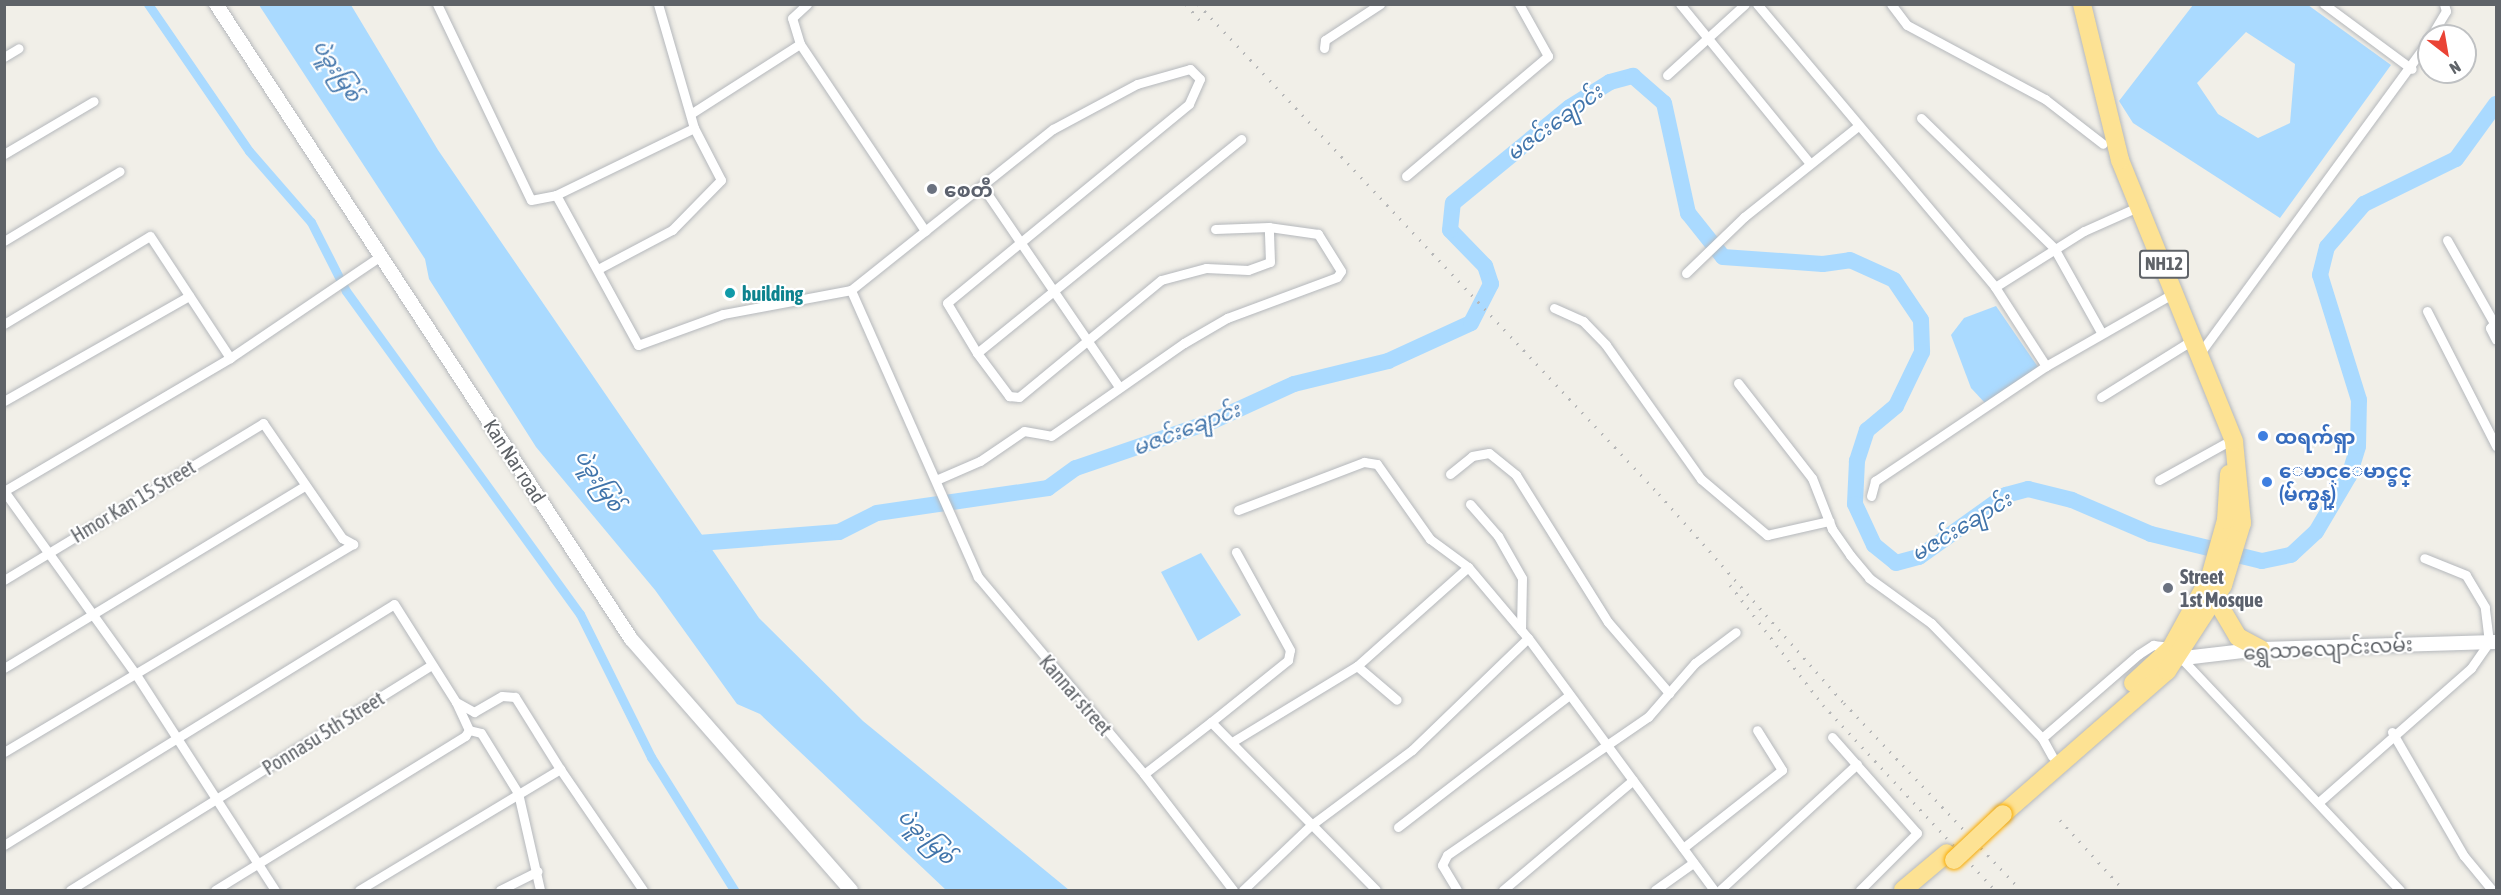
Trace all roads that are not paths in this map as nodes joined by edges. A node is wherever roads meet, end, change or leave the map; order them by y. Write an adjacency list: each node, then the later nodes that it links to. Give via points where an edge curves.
1 (216, 4): 45 (street, Kan Nar road)
2 (437, 4): 36 (street, via 531,200)
3 (658, 4): 25 (street)
4 (807, 4): 17 (street, via 792,18)
5 (1380, 4): 19 (street, via 1325,40)
6 (1519, 4): 34 (street, via 1548,56)
7 (1680, 4): 16 (street)
8 (1745, 4): 16 (street)
9 (1757, 4): 27 (street)
10 (1892, 4): 30 (street, via 1907,25 2045,99)
11 (2072, 4): 30 (highway, NH12)
12 (2082, 4): 37 (highway, NH12, via 2106,117)
13 (2324, 4): 22 (street)
14 (2444, 4): 15 (street)
15 (2436, 24)
16 (1707, 38): 23 (street); 32 (street)
17 (800, 44): 25 (street); 40 (street)
18 (19, 48): 20 (street)
19 (1324, 48)
20 (4, 57)
21 (2417, 60): 22 (street)
22 (2412, 69): 60 (street)
23 (1667, 75)
24 (94, 101): 31 (street)
25 (692, 113): 28 (street)
26 (1921, 118): 44 (street)
27 (1858, 126): 32 (street); 48 (street)
28 (694, 128): 36 (street); 46 (street, via 721,180 672,230)
29 (1241, 139): 50 (street)
30 (2103, 144): 37 (highway, NH12)
31 (4, 154)
32 (1809, 162): 47 (street)
33 (120, 171): 42 (street)
34 (1406, 176)
35 (982, 186): 40 (street); 43 (street); 43 (street, via 1053,129 1137,84 1190,69 1200,80 1189,104)
36 (556, 195): 46 (street)
37 (2136, 208): 44 (street); 52 (highway, NH12); 60 (highway, NH12)
38 (1269, 227): 39 (street); 58 (street, via 1270,262 1263,268 1206,268 1161,280); 65 (street, via 1318,234 1341,271 1337,277 1227,318)
39 (1215, 229)
40 (925, 231): 49 (street)
41 (2447, 240): 55 (street)
42 (4, 241)
43 (1021, 244): 50 (street); 61 (street, via 947,303)
44 (2054, 248): 48 (street); 57 (street)
45 (382, 255): 62 (street); 136 (street, Kan Nar road, via 631,639)
46 (598, 269): 49 (street, via 638,345 723,314)
47 (1686, 273)
48 (1995, 287): 63 (street)
49 (851, 290): 72 (street, Kannar street)
50 (1055, 290): 58 (street); 61 (street)
51 (189, 296): 56 (street, via 150,236); 62 (street); 67 (street)
52 (2167, 297): 57 (street); 60 (highway, NH12)
53 (1554, 308): 78 (street, via 1583,321 1606,345 1701,479 1767,535)
54 (2427, 311): 69 (street)
55 (2495, 322): 59 (street)
56 (4, 324)
57 (2101, 332): 63 (street)
58 (1085, 340): 61 (street, via 1018,397 1009,396); 65 (street)
59 (2496, 340)
60 (2193, 348): 66 (street); 68 (highway, NH12); 79 (highway, NH12, via 2234,441)
61 (977, 353)
62 (230, 358): 74 (street)
63 (2046, 366): 75 (street, via 1875,481)
64 (1738, 383): 78 (street, via 1812,478)
65 (1119, 387): 72 (street, via 1051,436 1024,431)
66 (2101, 397)
67 (4, 401)
68 (2224, 444): 71 (street); 79 (highway, NH12)
69 (2496, 446)
70 (1450, 474): 98 (street, via 1472,456 1489,453 1516,475 1608,622)
71 (2159, 480)
72 (938, 484): 115 (street, Kannar street, via 996,602)
73 (305, 486): 80 (street, Hmor Kan 15 Street, via 263,423); 87 (street); 97 (street, via 342,538 353,544)
74 (5, 491): 80 (street)
75 (1871, 496)
76 (1470, 504): 88 (street, via 1498,536 1522,578)
77 (1238, 510): 84 (street, via 1364,462 1377,464 1430,539)
78 (1829, 521): 108 (street, via 1869,578 1931,623)
79 (2234, 522): 82 (highway, NH12)
80 (50, 552): 85 (street, Hmor Kan 15 Street); 87 (street)
81 (1236, 552): 102 (street, via 1290,650 1288,660)
82 (2228, 554): 86 (highway, NH12); 93 (highway, NH12)
83 (2424, 558): 91 (street, via 2466,575 2485,607)
84 (1468, 567): 88 (street); 95 (street)
85 (4, 580)
86 (2215, 598): 92 (highway, via 2238,637); 93 (highway, NH12)
87 (94, 613): 96 (street); 97 (street)
88 (1521, 630): 90 (street)
89 (1736, 632): 98 (street, via 1695,663)
90 (1528, 638): 99 (street); 121 (street, via 1412,750)
91 (2493, 642): 92 (street, ရွှေသာလျောင်းလမ်း); 105 (street, via 2471,668)
92 (2261, 649): 93 (street, ရွှေသာလျောင်းလမ်း)
93 (2174, 656): 108 (street, via 2153,645); 112 (highway, NH12); 119 (street); 120 (highway, NH12)
94 (432, 665): 101 (street); 107 (street, via 393,604); 118 (street, Ponnasu 5th Street)
95 (1357, 666): 100 (street); 109 (street)
96 (4, 669)
97 (135, 673): 107 (street); 111 (street)
98 (1669, 693): 110 (street, via 1648,717)
99 (1567, 697): 110 (street); 122 (street)
100 (1397, 700)
101 (456, 702): 103 (street); 114 (street, via 474,712 502,696 515,697)
102 (1211, 722): 109 (street); 115 (street)
103 (469, 730): 117 (street, via 481,733); 127 (street)
104 (1757, 730): 124 (street, via 1782,770)
105 (2392, 732): 119 (street); 149 (street, via 2464,856)
106 (1832, 737): 113 (street)
107 (177, 738): 118 (street); 123 (street)
108 (2042, 738): 112 (street)
109 (1232, 742): 121 (street)
110 (1606, 745): 116 (street); 140 (street, via 1448,855 1442,865)
111 (4, 752)
112 (2052, 756): 120 (highway, NH12)
113 (1857, 764): 144 (street); 145 (street, via 1917,833)
114 (560, 769): 117 (street); 135 (street)
115 (1144, 774): 137 (street, Kannar street)
116 (1633, 780): 124 (street); 141 (street)
117 (518, 793): 128 (street); 132 (street)
118 (215, 801): 127 (street); 129 (street, Ponnasu 5th Street)
119 (2319, 802): 148 (street)
120 (2000, 810): 125 (highway, NH12)
121 (1310, 826): 138 (street); 139 (street)
122 (1398, 827)
123 (4, 845)
124 (1683, 848): 126 (street)
125 (1951, 856): 146 (highway, NH12); 147 (highway, NH12)
126 (1693, 863): 142 (street); 143 (street)
127 (257, 864): 130 (street); 131 (street)
128 (538, 871): 133 (street); 134 (street)
129 (70, 891)
130 (215, 891)
131 (276, 891)
132 (359, 891)
133 (500, 891)
134 (540, 891)
135 (643, 891)
136 (850, 891)
137 (1233, 891)
138 (1242, 891)
139 (1376, 891)
140 (1457, 891)
141 (1503, 891)
142 (1655, 891)
143 (1714, 891)
144 (1720, 891)
145 (1860, 891)
146 (1903, 891)
147 (1920, 891)
148 (2400, 891)
149 (2492, 891)

